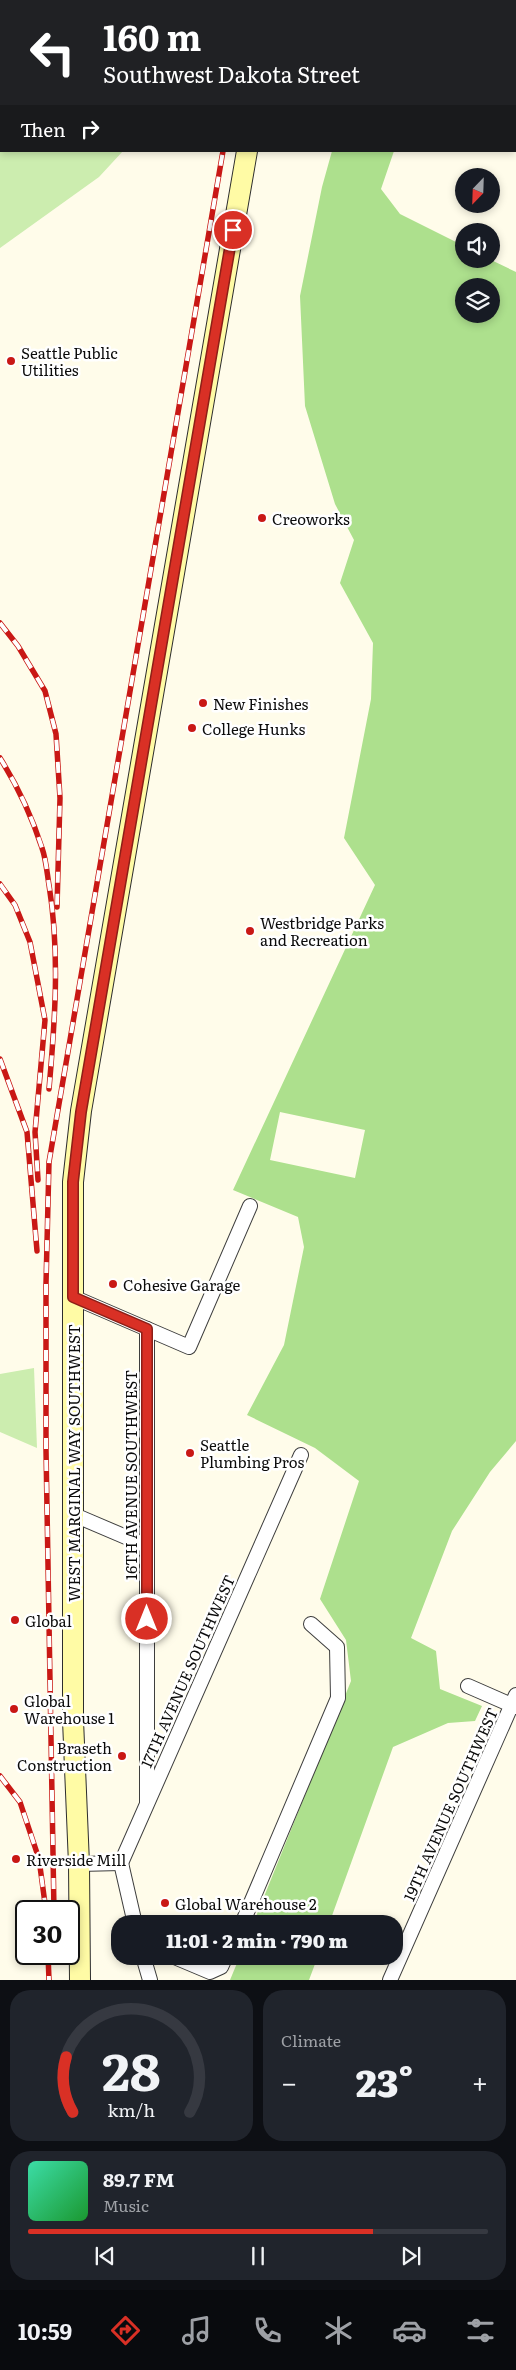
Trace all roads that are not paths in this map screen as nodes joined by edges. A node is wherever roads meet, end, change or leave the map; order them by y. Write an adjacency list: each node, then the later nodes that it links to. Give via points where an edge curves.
1 (247, 152): 3 (main road, WEST MARGINAL WAY SOUTHWEST, via 81,1112 73,1182)
2 (250, 1206): 4 (street, via 189,1347)
3 (73, 1297): 4 (street); 6 (main road, WEST MARGINAL WAY SOUTHWEST)
4 (147, 1329): 7 (street, 16TH AVENUE SOUTHWEST)
5 (301, 1455): 11 (street, 17TH AVENUE SOUTHWEST)
6 (72, 1514): 7 (street); 13 (main road, WEST MARGINAL WAY SOUTHWEST)
7 (146, 1546): 11 (street, 16TH AVENUE SOUTHWEST)
8 (311, 1624): 15 (street, via 337,1647 338,1698)
9 (468, 1686): 10 (street)
10 (515, 1702): 21 (street, 19TH AVENUE SOUTHWEST)
11 (147, 1802): 12 (street, 17TH AVENUE SOUTHWEST)
12 (121, 1863): 13 (street); 14 (street)
13 (79, 1864): 19 (main road, WEST MARGINAL WAY SOUTHWEST)
14 (133, 1915)
15 (246, 1915)
16 (146, 1965): 20 (street)
17 (193, 1965): 18 (street, via 210,1972)
18 (222, 1965)
19 (80, 1980)
20 (150, 1980)
21 (390, 1980)

